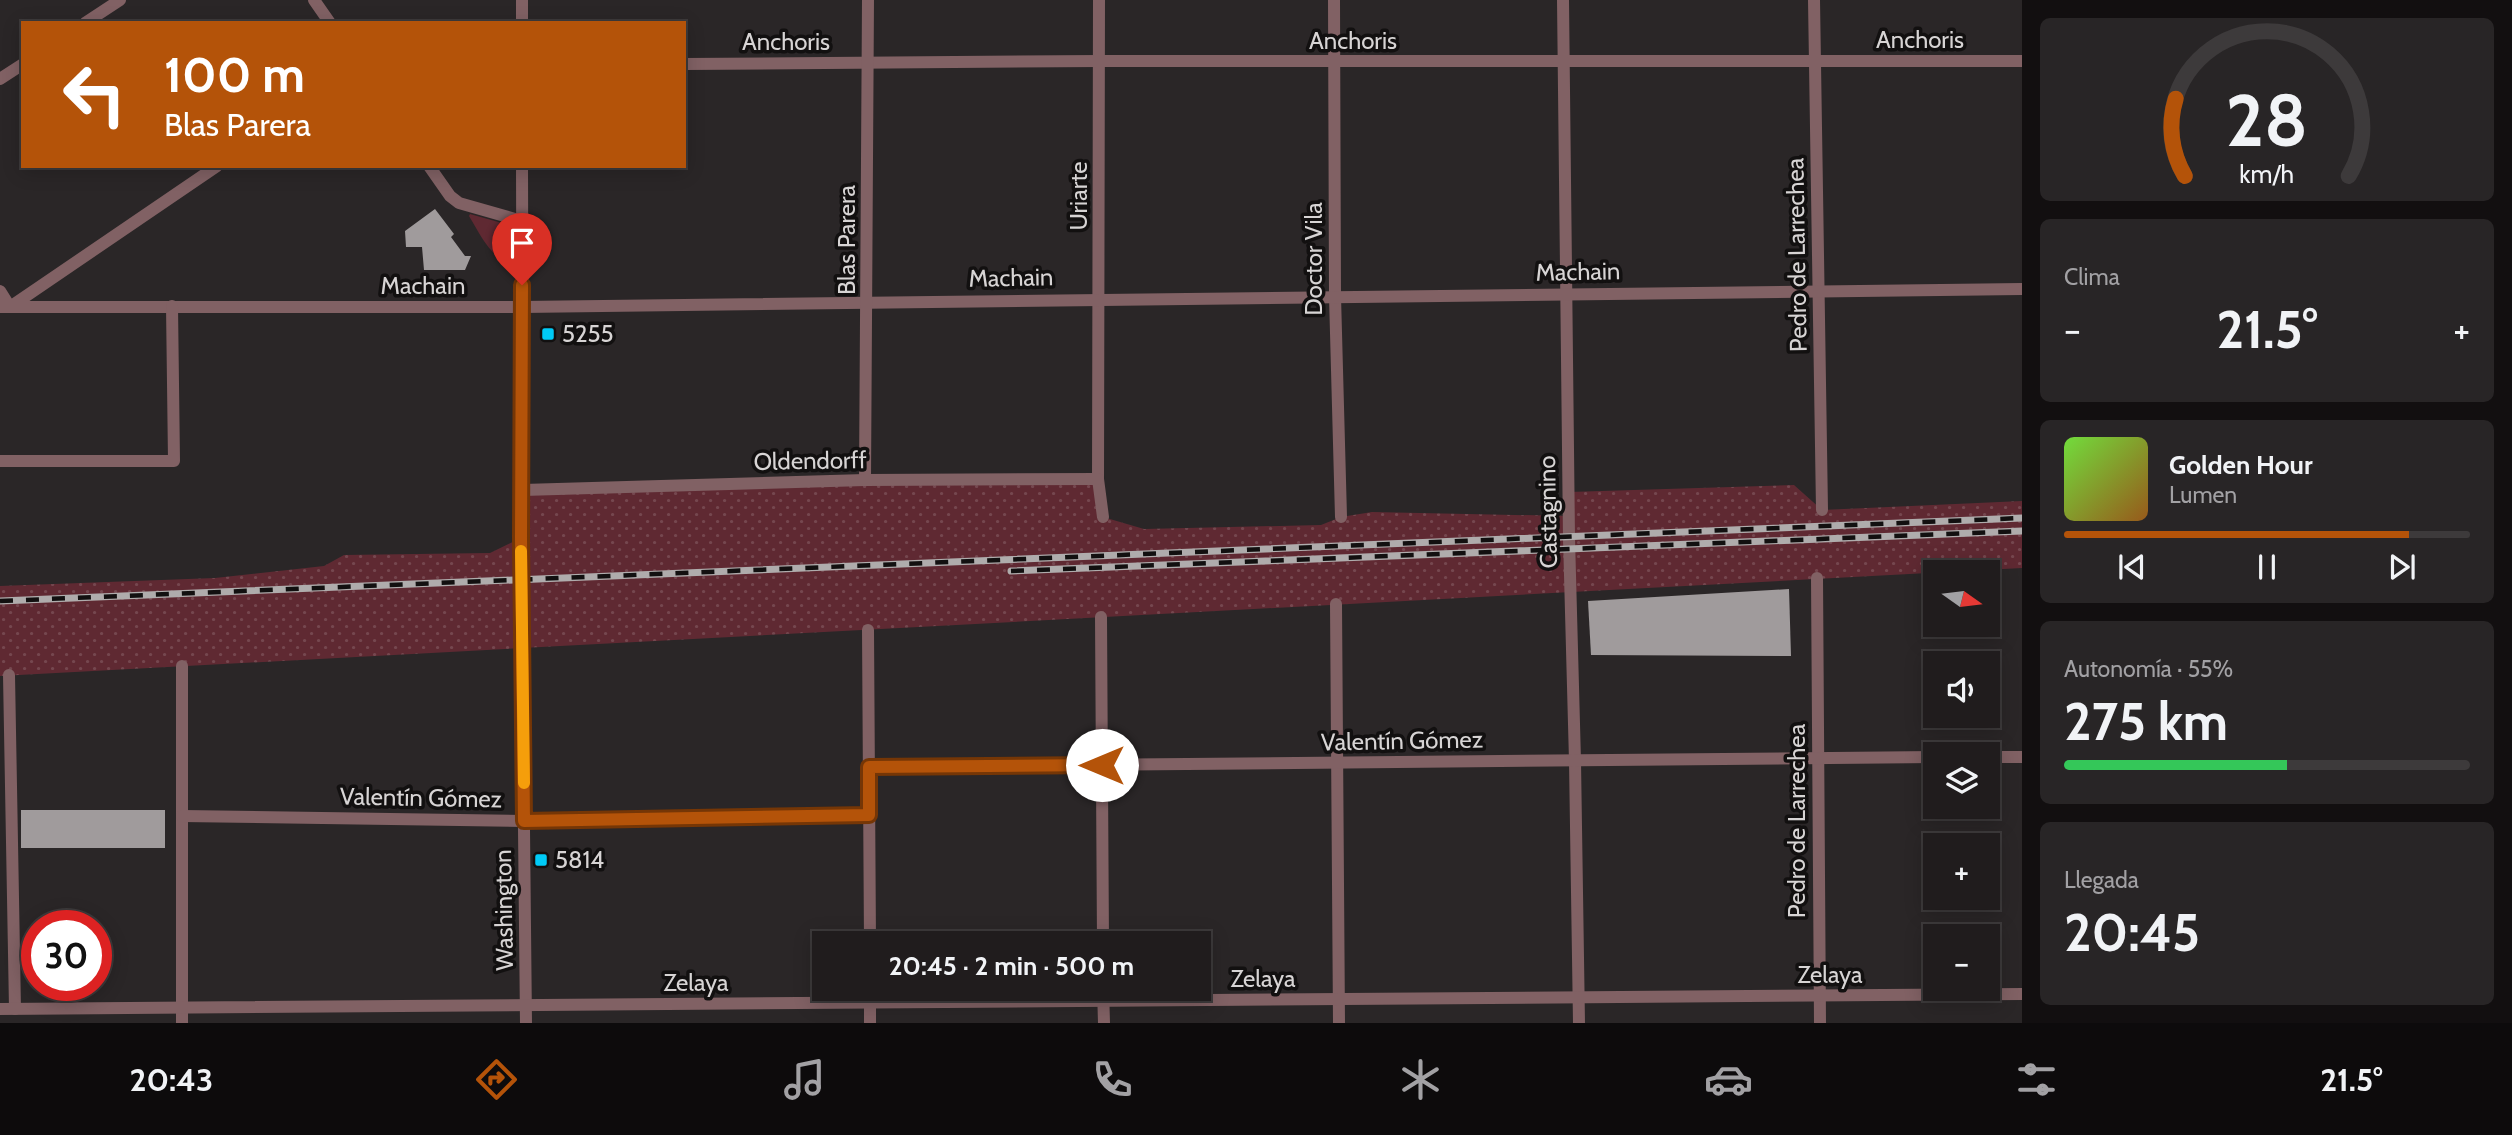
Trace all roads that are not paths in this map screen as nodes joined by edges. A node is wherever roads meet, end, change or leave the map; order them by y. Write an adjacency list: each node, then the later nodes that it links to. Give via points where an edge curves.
1 (120, 0): 9 (street)
2 (314, 0): 10 (street)
3 (522, 0): 11 (street)
4 (868, 0): 17 (street, Blas Parera)
5 (1099, 0): 12 (street, Uriarte)
6 (1334, 0): 16 (street, Doctor Vila)
7 (1563, 0): 13 (street, Castagnino)
8 (1814, 0): 14 (street, Pedro de Larrechea)
9 (88, 21)
10 (329, 21)
11 (522, 21)
12 (1100, 61): 16 (street, Anchoris); 17 (street, Anchoris); 30 (street, Uriarte)
13 (1564, 61): 14 (street, Anchoris); 16 (street, Anchoris); 28 (street, Castagnino)
14 (1815, 61): 15 (street, Anchoris); 27 (street, Pedro de Larrechea)
15 (2022, 61)
16 (1335, 62): 29 (street, Doctor Vila)
17 (868, 63): 18 (street, Anchoris); 31 (street, Blas Parera)
18 (686, 64)
19 (21, 65): 20 (street)
20 (0, 79)
21 (214, 168): 33 (street)
22 (430, 168): 24 (street, via 458,203)
23 (522, 168): 24 (street, Washington)
24 (522, 221): 34 (street, Washington)
25 (2022, 289): 27 (street, Machain)
26 (0, 291): 33 (street)
27 (1818, 291): 28 (street, Machain); 39 (street, Pedro de Larrechea)
28 (1565, 293): 29 (street, Machain); 52 (street, Castagnino)
29 (1335, 296): 30 (street, Machain); 41 (street, Doctor Vila)
30 (1100, 299): 31 (street, Machain); 36 (street, Uriarte)
31 (867, 301): 34 (street, Machain); 37 (street, Blas Parera)
32 (172, 306): 33 (street, Machain); 34 (street, Machain); 35 (street, via 174,461)
33 (5, 307)
34 (522, 307): 38 (street, Washington)
35 (0, 461)
36 (1098, 479): 37 (street, Oldendorff); 40 (street, Uriarte)
37 (865, 480): 38 (street, Oldendorff)
38 (523, 489): 58 (street, Washington)
39 (1822, 510)
40 (1103, 517)
41 (1341, 517)
42 (1817, 578): 51 (street, Pedro de Larrechea)
43 (1336, 604): 53 (street)
44 (1101, 617): 54 (street)
45 (868, 630): 55 (street)
46 (182, 666): 57 (street)
47 (9, 675): 72 (street)
48 (1923, 757): 51 (street, Valentín Gómez)
49 (2000, 757): 50 (street)
50 (2022, 757)
51 (1818, 759): 52 (street, Valentín Gómez); 62 (street, Pedro de Larrechea)
52 (1575, 761): 53 (street, Valentín Gómez); 64 (street, Castagnino)
53 (1337, 763): 54 (street, Valentín Gómez); 65 (street)
54 (1102, 765): 55 (street, Valentín Gómez); 60 (street)
55 (869, 767): 56 (street)
56 (869, 815): 58 (street, Valentín Gómez); 59 (street)
57 (182, 816): 58 (street, Valentín Gómez); 70 (street)
58 (524, 821): 69 (street, Washington)
59 (870, 931)
60 (1103, 931)
61 (2022, 994): 62 (street, Zelaya)
62 (1819, 996): 64 (street, Zelaya); 79 (street, Pedro de Larrechea)
63 (1211, 997): 65 (street, Zelaya)
64 (1579, 998): 65 (street, Zelaya); 78 (street, Castagnino)
65 (1339, 999): 77 (street)
66 (928, 1001): 68 (street, Zelaya)
67 (1103, 1001): 76 (street)
68 (870, 1003): 69 (street, Zelaya); 75 (street)
69 (526, 1005): 70 (street, Zelaya); 74 (street, Washington)
70 (182, 1008): 72 (street, Zelaya); 73 (street)
71 (0, 1009): 72 (street, Zelaya)
72 (15, 1009)
73 (182, 1023)
74 (526, 1023)
75 (870, 1023)
76 (1104, 1023)
77 (1339, 1023)
78 (1579, 1023)
79 (1820, 1023)

